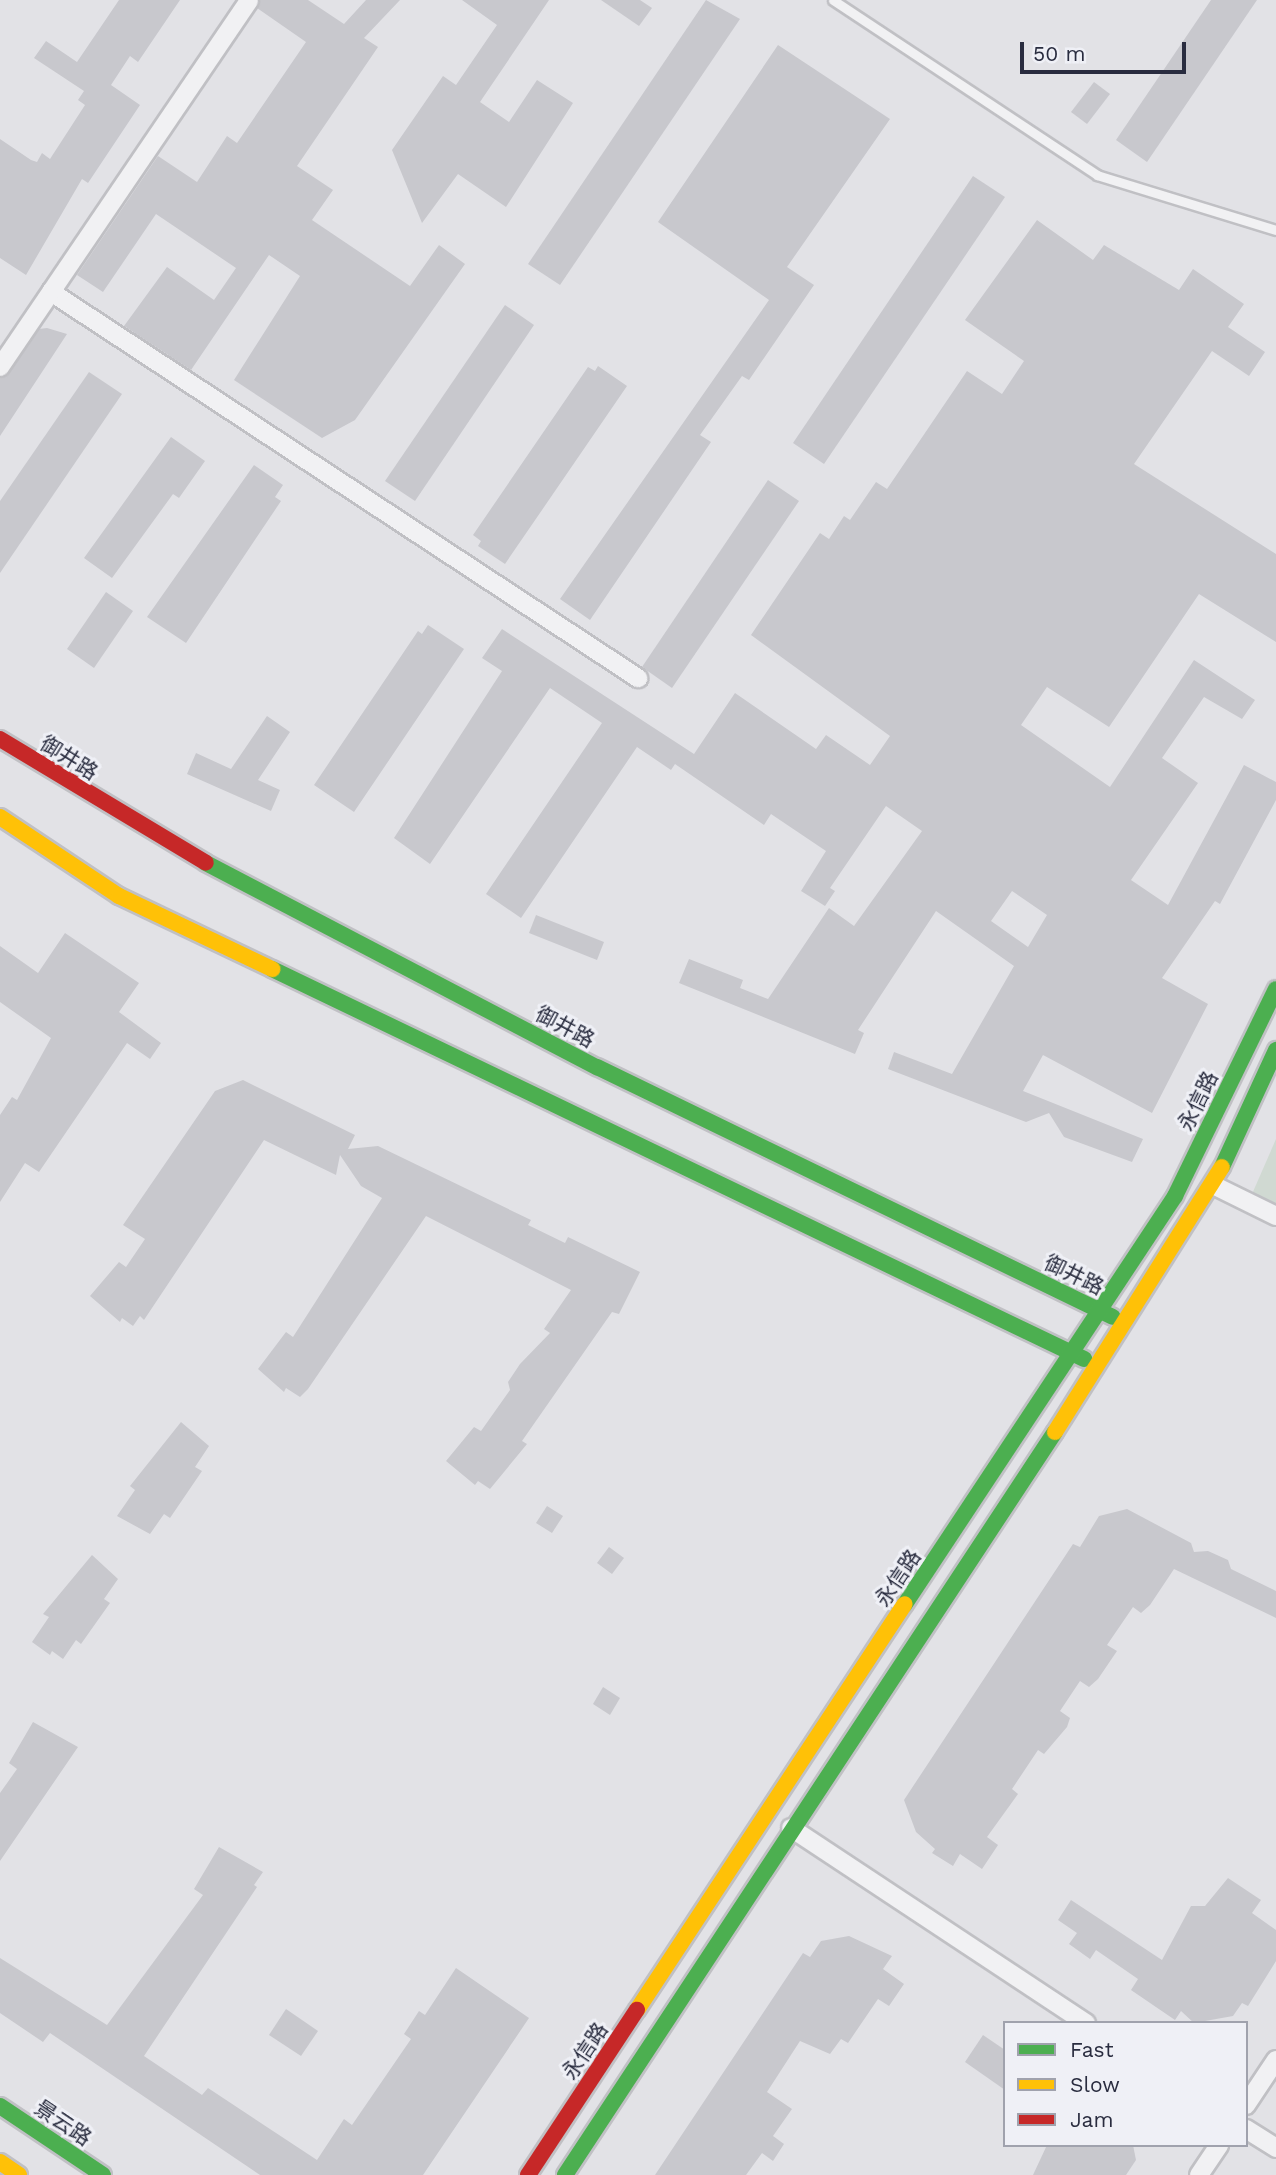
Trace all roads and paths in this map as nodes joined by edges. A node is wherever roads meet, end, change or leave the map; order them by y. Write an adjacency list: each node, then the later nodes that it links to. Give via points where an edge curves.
1 (248, 0): 4 (street)
2 (833, 0): 3 (lane, via 1097,175)
3 (1276, 230)
4 (51, 292): 5 (street); 6 (street)
5 (0, 367)
6 (638, 678)
7 (0, 739): 13 (street, 御井路, via 149,833 597,1067)
8 (0, 817): 15 (street, via 119,896)
9 (1276, 989): 13 (street, 永信路, via 1175,1196)
10 (1276, 1050): 11 (street)
11 (1213, 1185): 12 (street); 14 (street)
12 (1276, 1216)
13 (1099, 1311): 14 (street, 御井路); 15 (street, 永信路)
14 (1126, 1324): 16 (street)
15 (1072, 1353): 16 (street); 28 (street, 永信路)
16 (1099, 1367): 17 (street)
17 (791, 1828): 18 (street); 29 (street)
18 (1083, 2021)
19 (1276, 2060): 20 (street)
20 (1248, 2102)
21 (0, 2106): 27 (street, 景云路)
22 (1248, 2130): 24 (street)
23 (1218, 2147): 30 (street)
24 (1276, 2148)
25 (0, 2162): 26 (street)
26 (19, 2175)
27 (103, 2175)
28 (528, 2175)
29 (565, 2175)
30 (1199, 2175)

